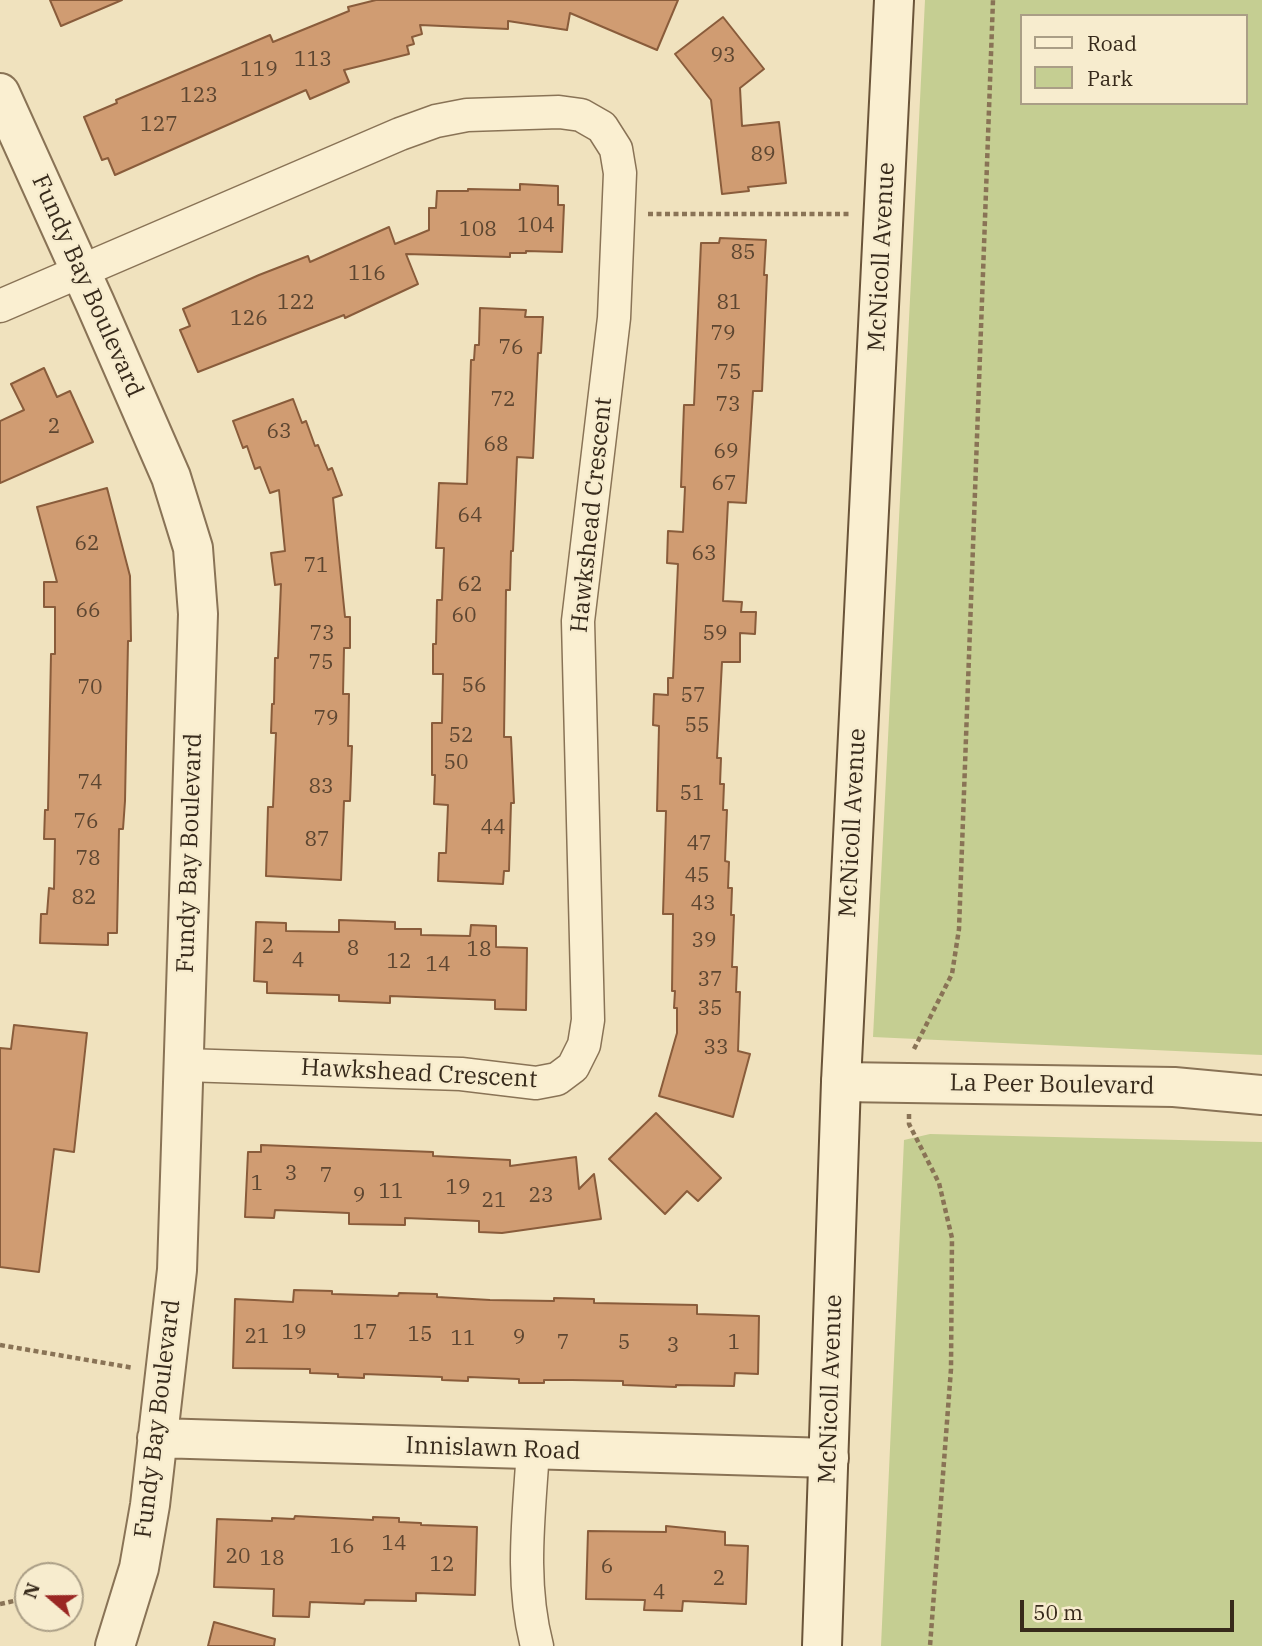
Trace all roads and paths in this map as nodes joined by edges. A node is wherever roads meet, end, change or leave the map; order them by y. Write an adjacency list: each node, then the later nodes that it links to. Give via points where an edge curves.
1 (894, 0): 10 (street, McNicoll Avenue)
2 (993, 0): 8 (path, via 959,929 953,974)
3 (0, 93): 6 (street, Fundy Bay Boulevard)
4 (619, 214): 5 (path); 6 (street, Hawkshead Crescent, via 616,149 602,127 581,114 559,112 467,115 400,134); 9 (street, Hawkshead Crescent, via 611,347 578,621 588,1020 584,1045 573,1067 556,1079 536,1083 461,1073)
5 (827, 215)
6 (81, 272): 7 (street, Hawkshead Crescent); 9 (street, Fundy Bay Boulevard, via 171,477 193,548 198,614)
7 (0, 306)
8 (913, 1052)
9 (184, 1065): 14 (street, Fundy Bay Boulevard, via 177,1270)
10 (841, 1082): 11 (street, La Peer Boulevard, via 1174,1087); 17 (street, McNicoll Avenue)
11 (1262, 1095)
12 (909, 1124): 21 (path, via 939,1183 952,1238 951,1369)
13 (0, 1345): 14 (path)
14 (165, 1372): 15 (street, Fundy Bay Boulevard)
15 (158, 1438): 16 (street, Innislawn Road); 18 (street, Fundy Bay Boulevard, via 139,1568)
16 (533, 1450): 17 (street, Innislawn Road); 19 (street, via 527,1572)
17 (829, 1458): 20 (street, McNicoll Avenue)
18 (115, 1646)
19 (537, 1646)
20 (822, 1646)
21 (930, 1646)

